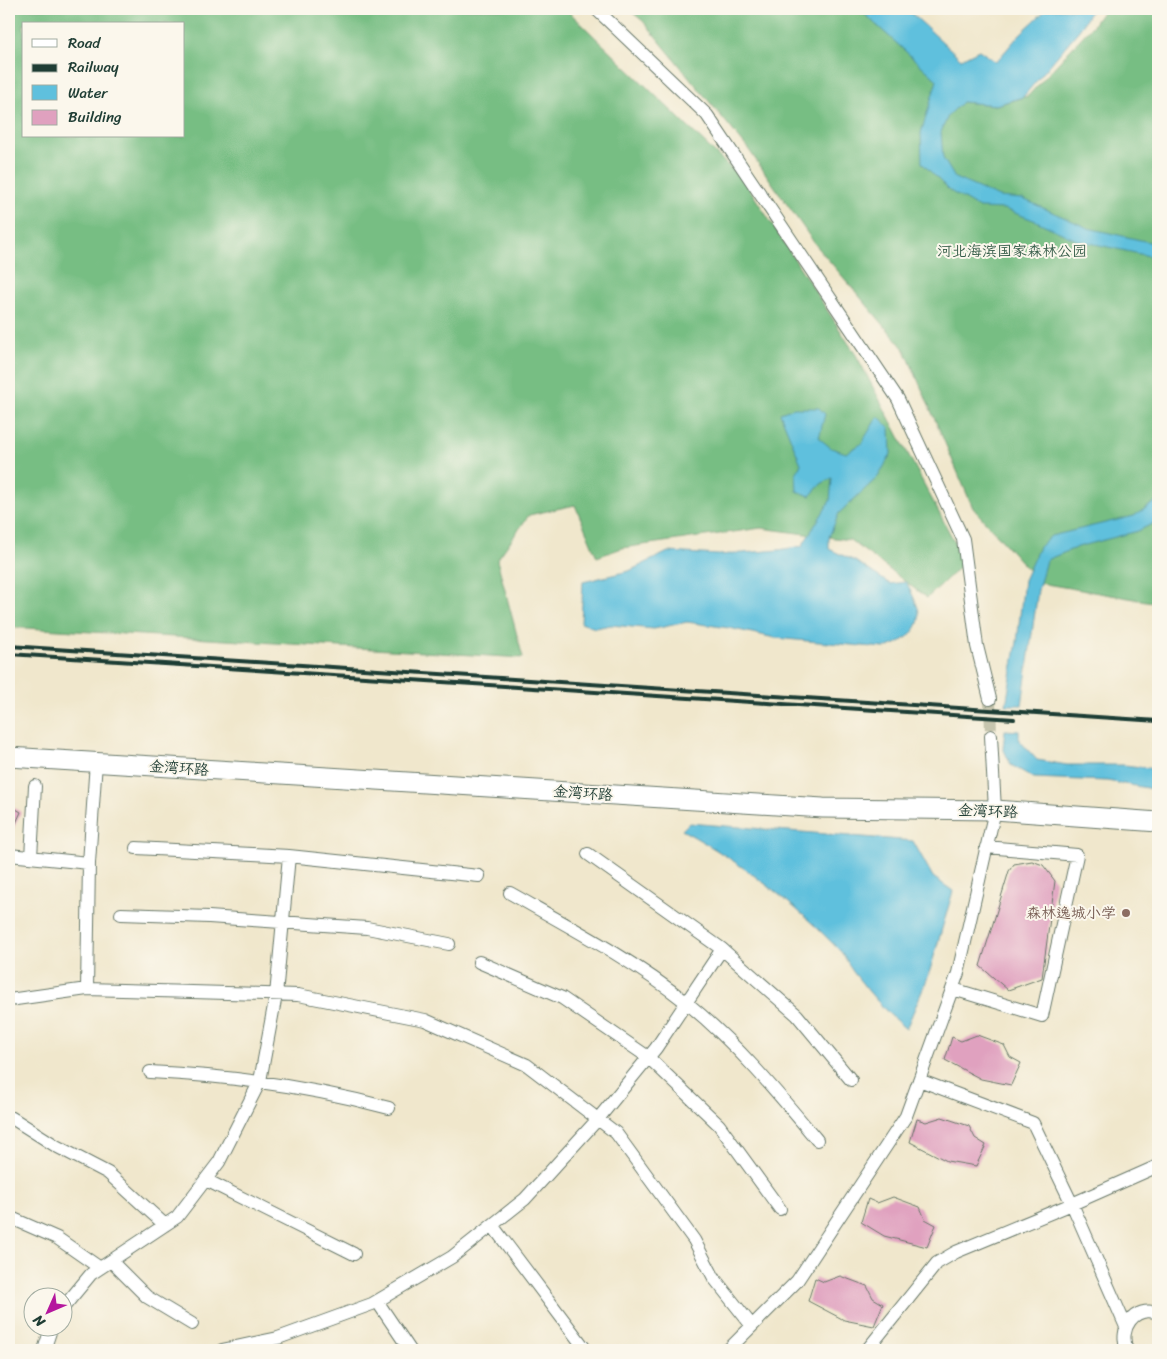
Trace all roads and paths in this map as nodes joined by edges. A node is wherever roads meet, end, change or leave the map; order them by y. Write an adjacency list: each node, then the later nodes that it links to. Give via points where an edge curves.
1 (596, 9): 2 (street, via 707,115 898,399 963,539 977,646)
2 (990, 699)
3 (991, 736): 7 (street)
4 (9, 757): 5 (main road, 金湾环路)
5 (96, 762): 7 (main road, 金湾环路, via 823,808); 15 (street)
6 (35, 786): 14 (street)
7 (995, 810): 8 (main road, 金湾环路); 10 (street)
8 (1158, 822)
9 (136, 848): 13 (street)
10 (986, 848): 24 (street); 24 (street, via 1077,855 1042,1016)
11 (588, 854): 21 (street)
12 (9, 856): 14 (street)
13 (289, 856): 16 (street); 19 (street)
14 (30, 857): 15 (street)
15 (89, 863): 23 (street)
16 (479, 876)
17 (510, 893): 27 (street, via 598,942)
18 (120, 914): 19 (street)
19 (283, 921): 20 (street, via 367,928); 25 (street)
20 (449, 944)
21 (722, 949): 27 (street); 30 (street, via 797,1015)
22 (479, 962): 28 (street, via 562,998)
23 (87, 989): 25 (street); 26 (street)
24 (953, 989): 31 (street)
25 (276, 995): 32 (street); 35 (street, via 298,995 425,1020 528,1065)
26 (9, 1000)
27 (686, 1003): 28 (street); 36 (street, via 758,1068)
28 (648, 1057): 35 (street); 40 (street, via 719,1125)
29 (150, 1072): 32 (street)
30 (851, 1080)
31 (919, 1080): 39 (street, via 1032,1123); 50 (street, via 906,1116 797,1280)
32 (260, 1081): 33 (street, via 334,1093); 38 (street, via 219,1162)
33 (389, 1108)
34 (12, 1118): 42 (street, via 108,1173)
35 (598, 1119): 43 (street, via 525,1199); 50 (street, via 616,1133 694,1240 714,1278)
36 (817, 1140)
37 (1158, 1166): 39 (street)
38 (206, 1180): 42 (street, via 177,1217); 44 (street)
39 (1072, 1204): 51 (street); 59 (street, via 937,1263)
40 (780, 1209)
41 (9, 1217): 45 (street, via 57,1238)
42 (165, 1225): 45 (street)
43 (492, 1226): 47 (street, via 452,1257); 57 (street)
44 (354, 1254)
45 (105, 1265): 46 (street, via 92,1274); 49 (street, via 147,1297)
46 (72, 1297)
47 (377, 1301): 53 (street, via 278,1338); 56 (street)
48 (1158, 1313): 51 (street, via 1138,1314)
49 (192, 1324)
50 (752, 1326): 58 (street)
51 (1126, 1327): 60 (street)
52 (49, 1336): 54 (street)
53 (239, 1348): 55 (street)
54 (44, 1350)
55 (222, 1350)
56 (410, 1350)
57 (586, 1350)
58 (728, 1350)
59 (867, 1350)
60 (1127, 1350)

